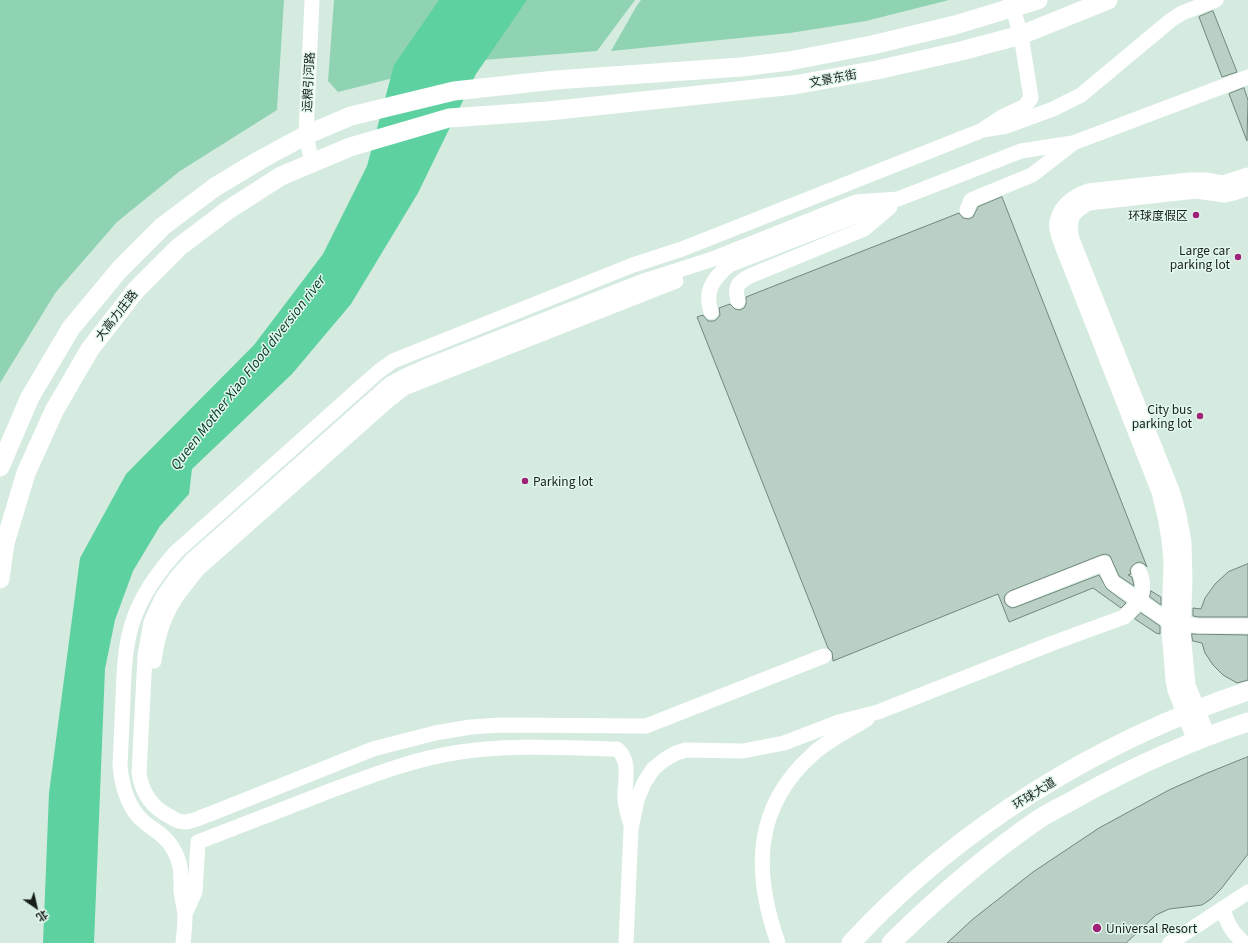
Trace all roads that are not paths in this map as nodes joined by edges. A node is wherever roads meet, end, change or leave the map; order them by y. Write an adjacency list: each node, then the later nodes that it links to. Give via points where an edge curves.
1 (312, 0): 9 (street, 运粮引河路)
2 (1038, 0): 5 (main road, 文景东街)
3 (1108, 0): 6 (main road, 文景东街)
4 (1216, 0): 8 (street, via 1170,20 1081,95 1053,109 1007,126)
5 (1012, 4): 6 (street); 9 (main road, 文景东街, via 955,25 789,61 454,91 352,116)
6 (1021, 35): 8 (street, via 1031,98 1026,106 1002,117); 11 (main road, 文景东街, via 876,70 794,85 548,111 449,118)
7 (1248, 77): 10 (street)
8 (983, 130): 35 (street, via 393,361 176,552 152,582 139,605 131,628 124,670 120,766 124,794 132,808 143,821 163,836 178,857 182,872 181,892)
9 (306, 135): 12 (street, 运粮引河路); 20 (main road, via 215,187 163,226 120,269 68,334 30,397)
10 (1073, 143): 15 (street, via 1021,151); 16 (street, via 1032,175 971,200)
11 (350, 147): 12 (main road, 大高力庄路)
12 (312, 163): 22 (main road, 大高力庄路, via 282,176 235,205 179,247 136,290 90,349 54,411 26,472 5,543)
13 (1248, 175): 28 (street, via 1224,183 1188,180 1088,190 1070,200 1063,207 1056,222 1061,243 1159,492 1166,517 1171,561 1171,658 1176,690)
14 (1248, 188): 28 (street, via 1225,195 1196,191 1088,203 1080,207 1070,220 1072,239 1179,515 1184,542 1184,655)
15 (898, 200): 18 (street, via 864,228 741,280 737,288); 19 (street, via 729,265 712,283 708,302); 25 (street, via 856,202 710,260 641,282 390,384 193,559 162,598 151,622 145,656 139,773 141,785 153,805 177,821 185,822 373,749 399,742 435,733 501,724 646,726)
16 (967, 210)
17 (676, 281): 26 (street, via 404,388 197,570 178,594 166,616 156,645)
18 (738, 301)
19 (711, 312)
20 (0, 467)
21 (1139, 571): 29 (street, via 1144,589 1133,609 1124,617)
22 (0, 579)
23 (1013, 599): 24 (street, via 1104,563 1112,582 1166,620 1198,626)
24 (1248, 626)
25 (824, 656)
26 (153, 686)
27 (1248, 691): 28 (main road, 环球大道)
28 (1191, 711): 31 (street); 39 (main road, 环球大道, via 1102,753 1027,796 990,821 927,869 873,918)
29 (878, 712): 32 (street, via 839,722 784,743 763,748 743,751 686,750 676,753 653,769 644,783 637,800); 38 (street, via 814,753 792,775 770,813 762,848 762,873 766,902)
30 (1248, 722): 31 (main road, 环球大道)
31 (1201, 738): 40 (main road, 环球大道, via 1114,777 1044,816 1004,844 941,895)
32 (631, 829): 35 (street, via 625,800 626,763 623,754 617,749 495,748 461,752 392,768 198,842 195,892); 37 (street)
33 (1248, 892): 34 (street)
34 (1223, 908): 41 (street); 42 (street, via 1227,922)
35 (185, 915): 36 (street)
36 (184, 943)
37 (626, 943)
38 (778, 943)
39 (851, 943)
40 (891, 943)
41 (1170, 943)
42 (1244, 943)

